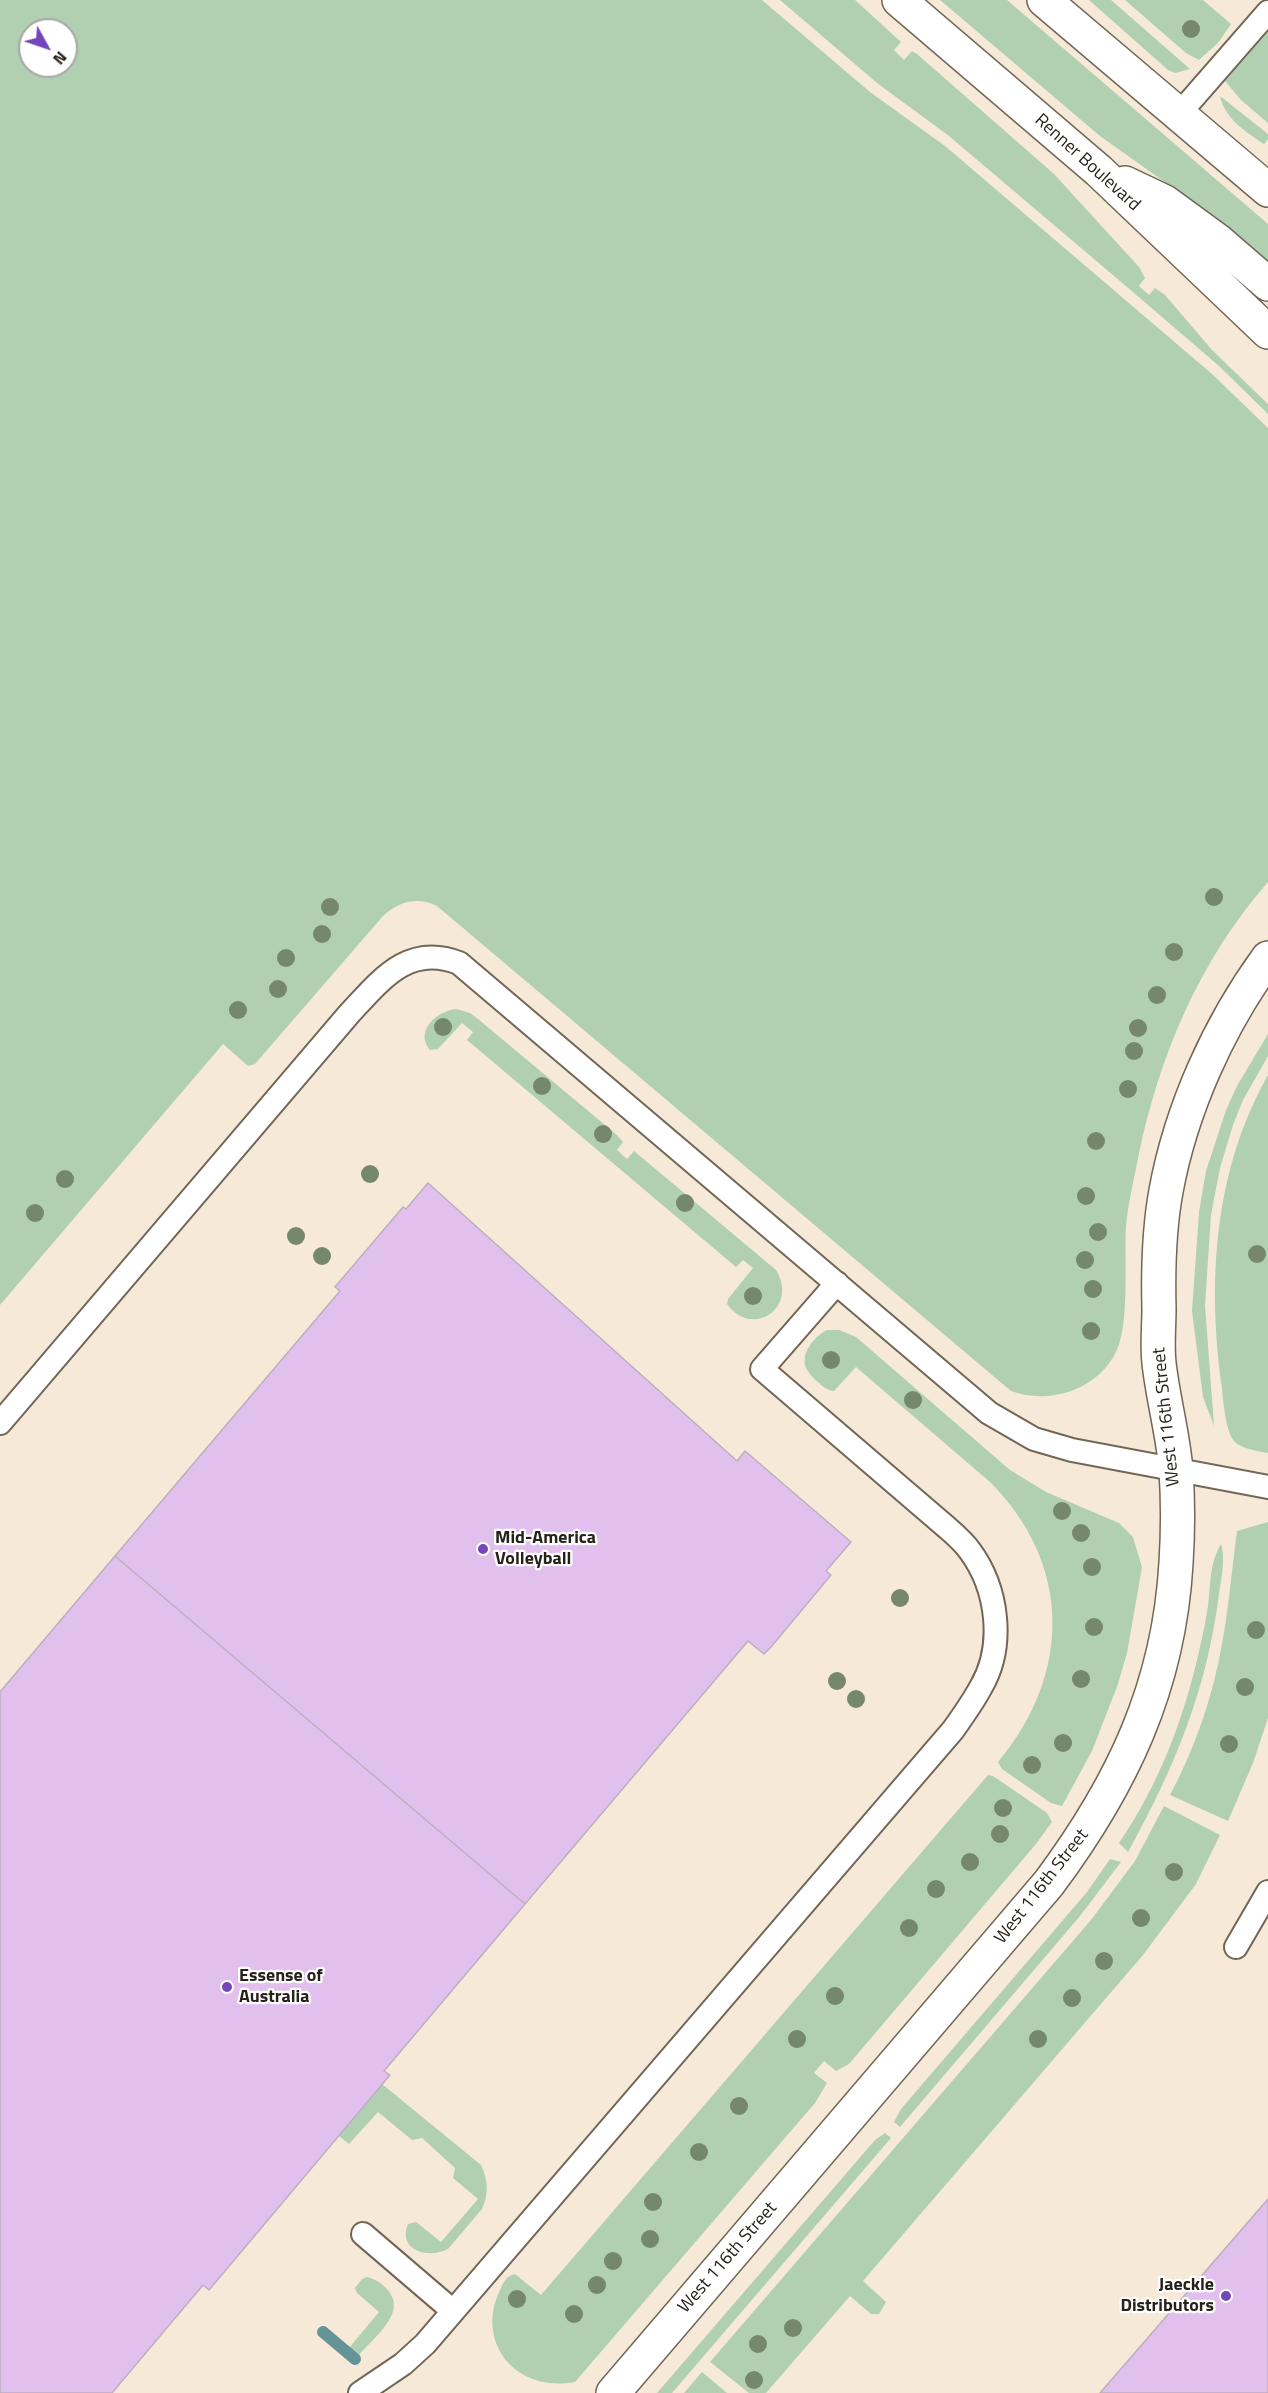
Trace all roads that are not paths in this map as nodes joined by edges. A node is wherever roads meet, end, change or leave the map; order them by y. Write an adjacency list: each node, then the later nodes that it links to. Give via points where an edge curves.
1 (899, 0): 5 (street, Renner Boulevard)
2 (1044, 0): 4 (street)
3 (1268, 12): 4 (lane)
4 (1179, 114): 6 (street)
5 (1099, 171): 7 (street, via 1165,202); 8 (street, Renner Boulevard)
6 (1268, 190)
7 (1268, 284)
8 (1268, 332)
9 (1268, 958): 12 (street, West 116th Street, via 1212,1051 1182,1129 1166,1191 1158,1274 1159,1361)
10 (837, 1283): 11 (lane, via 459,963 447,958 417,957 386,975 349,1014); 12 (lane, via 989,1413 1034,1439); 17 (lane, via 762,1369 970,1550 991,1593 995,1623 994,1655 983,1686 954,1730)
11 (0, 1423)
12 (1176, 1469): 13 (lane); 19 (street, West 116th Street, via 1177,1563 1170,1620 1141,1728 1105,1802 1049,1883)
13 (1268, 1487)
14 (1268, 1893): 15 (lane)
15 (1236, 1947)
16 (363, 2234): 17 (lane)
17 (453, 2311): 18 (lane, via 403,2364)
18 (360, 2393)
19 (613, 2393)

